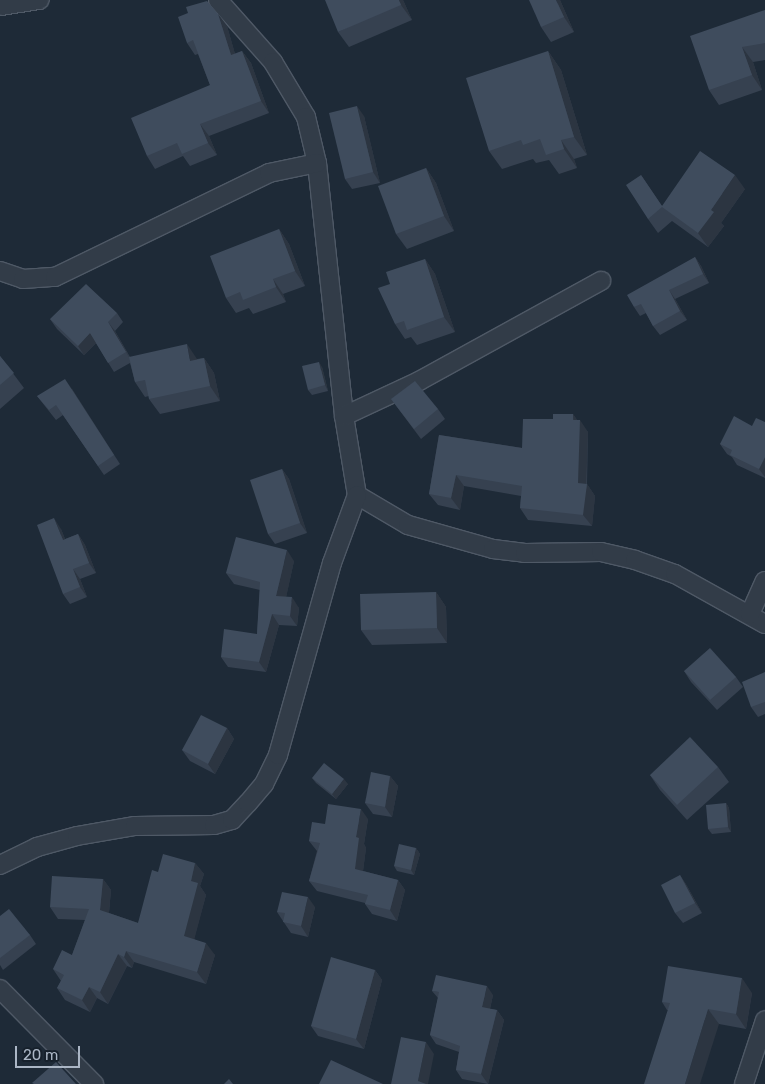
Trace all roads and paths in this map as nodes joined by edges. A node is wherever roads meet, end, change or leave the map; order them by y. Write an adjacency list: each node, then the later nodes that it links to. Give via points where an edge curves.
1 (40, 0): 3 (street)
2 (218, 0): 4 (street, via 243,25 292,90 306,117)
3 (1, 6)
4 (317, 163): 5 (street, via 269,174 55,277 23,278); 7 (street)
5 (0, 271)
6 (601, 281): 7 (street, via 419,381)
7 (344, 416): 8 (street)
8 (357, 495): 10 (street, via 408,524 493,549 526,553 600,552 635,560 675,574); 12 (street, via 332,563 278,756 264,784 232,820 214,825 136,826 77,836 37,847)
9 (765, 581): 10 (street)
10 (750, 614): 11 (street)
11 (765, 624)
12 (0, 866)
13 (0, 989): 15 (street)
14 (765, 1020): 16 (street)
15 (94, 1084)
16 (744, 1084)

